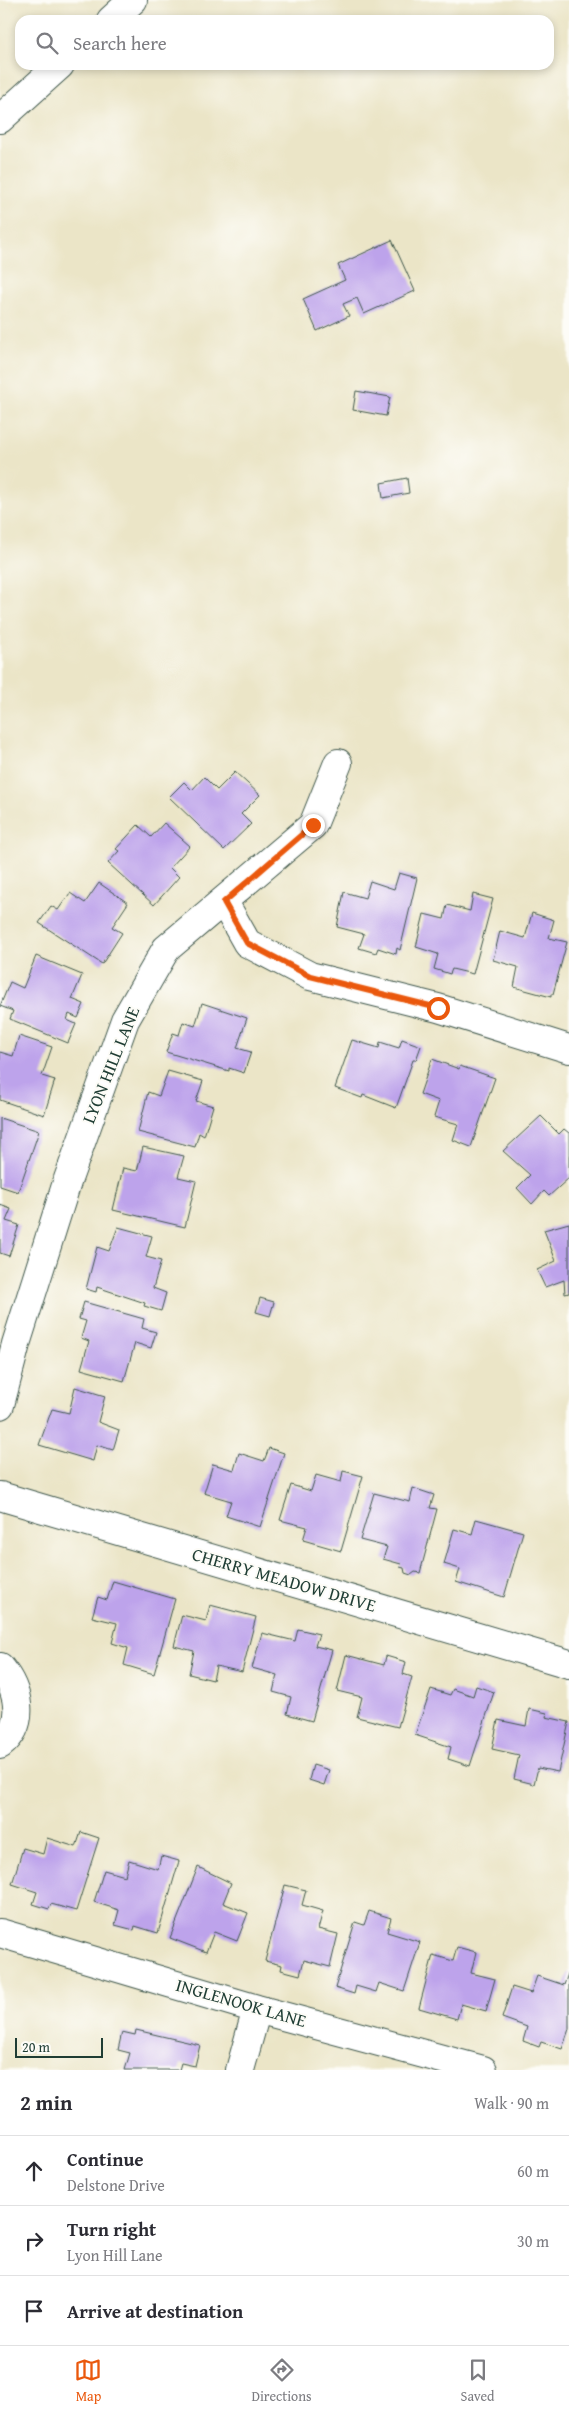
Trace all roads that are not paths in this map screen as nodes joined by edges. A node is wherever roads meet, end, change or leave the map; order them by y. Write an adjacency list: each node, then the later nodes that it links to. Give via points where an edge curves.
1 (134, 0): 2 (street)
2 (117, 15)
3 (54, 70): 4 (street)
4 (0, 119)
5 (338, 763): 6 (street, LYON HILL LANE, via 313,825)
6 (224, 902): 7 (street, via 247,943 310,976 438,1008); 8 (street, LYON HILL LANE, via 166,949 126,1020 68,1179)
7 (569, 1049)
8 (0, 1405)
9 (0, 1496): 10 (street, CHERRY MEADOW DRIVE)
10 (569, 1664)
11 (0, 1668): 12 (street, via 11,1680 17,1696 18,1713 13,1729)
12 (0, 1745)
13 (0, 1933): 14 (street, INGLENOOK LANE)
14 (257, 2009): 15 (street); 16 (street, INGLENOOK LANE)
15 (240, 2070)
16 (483, 2070)

